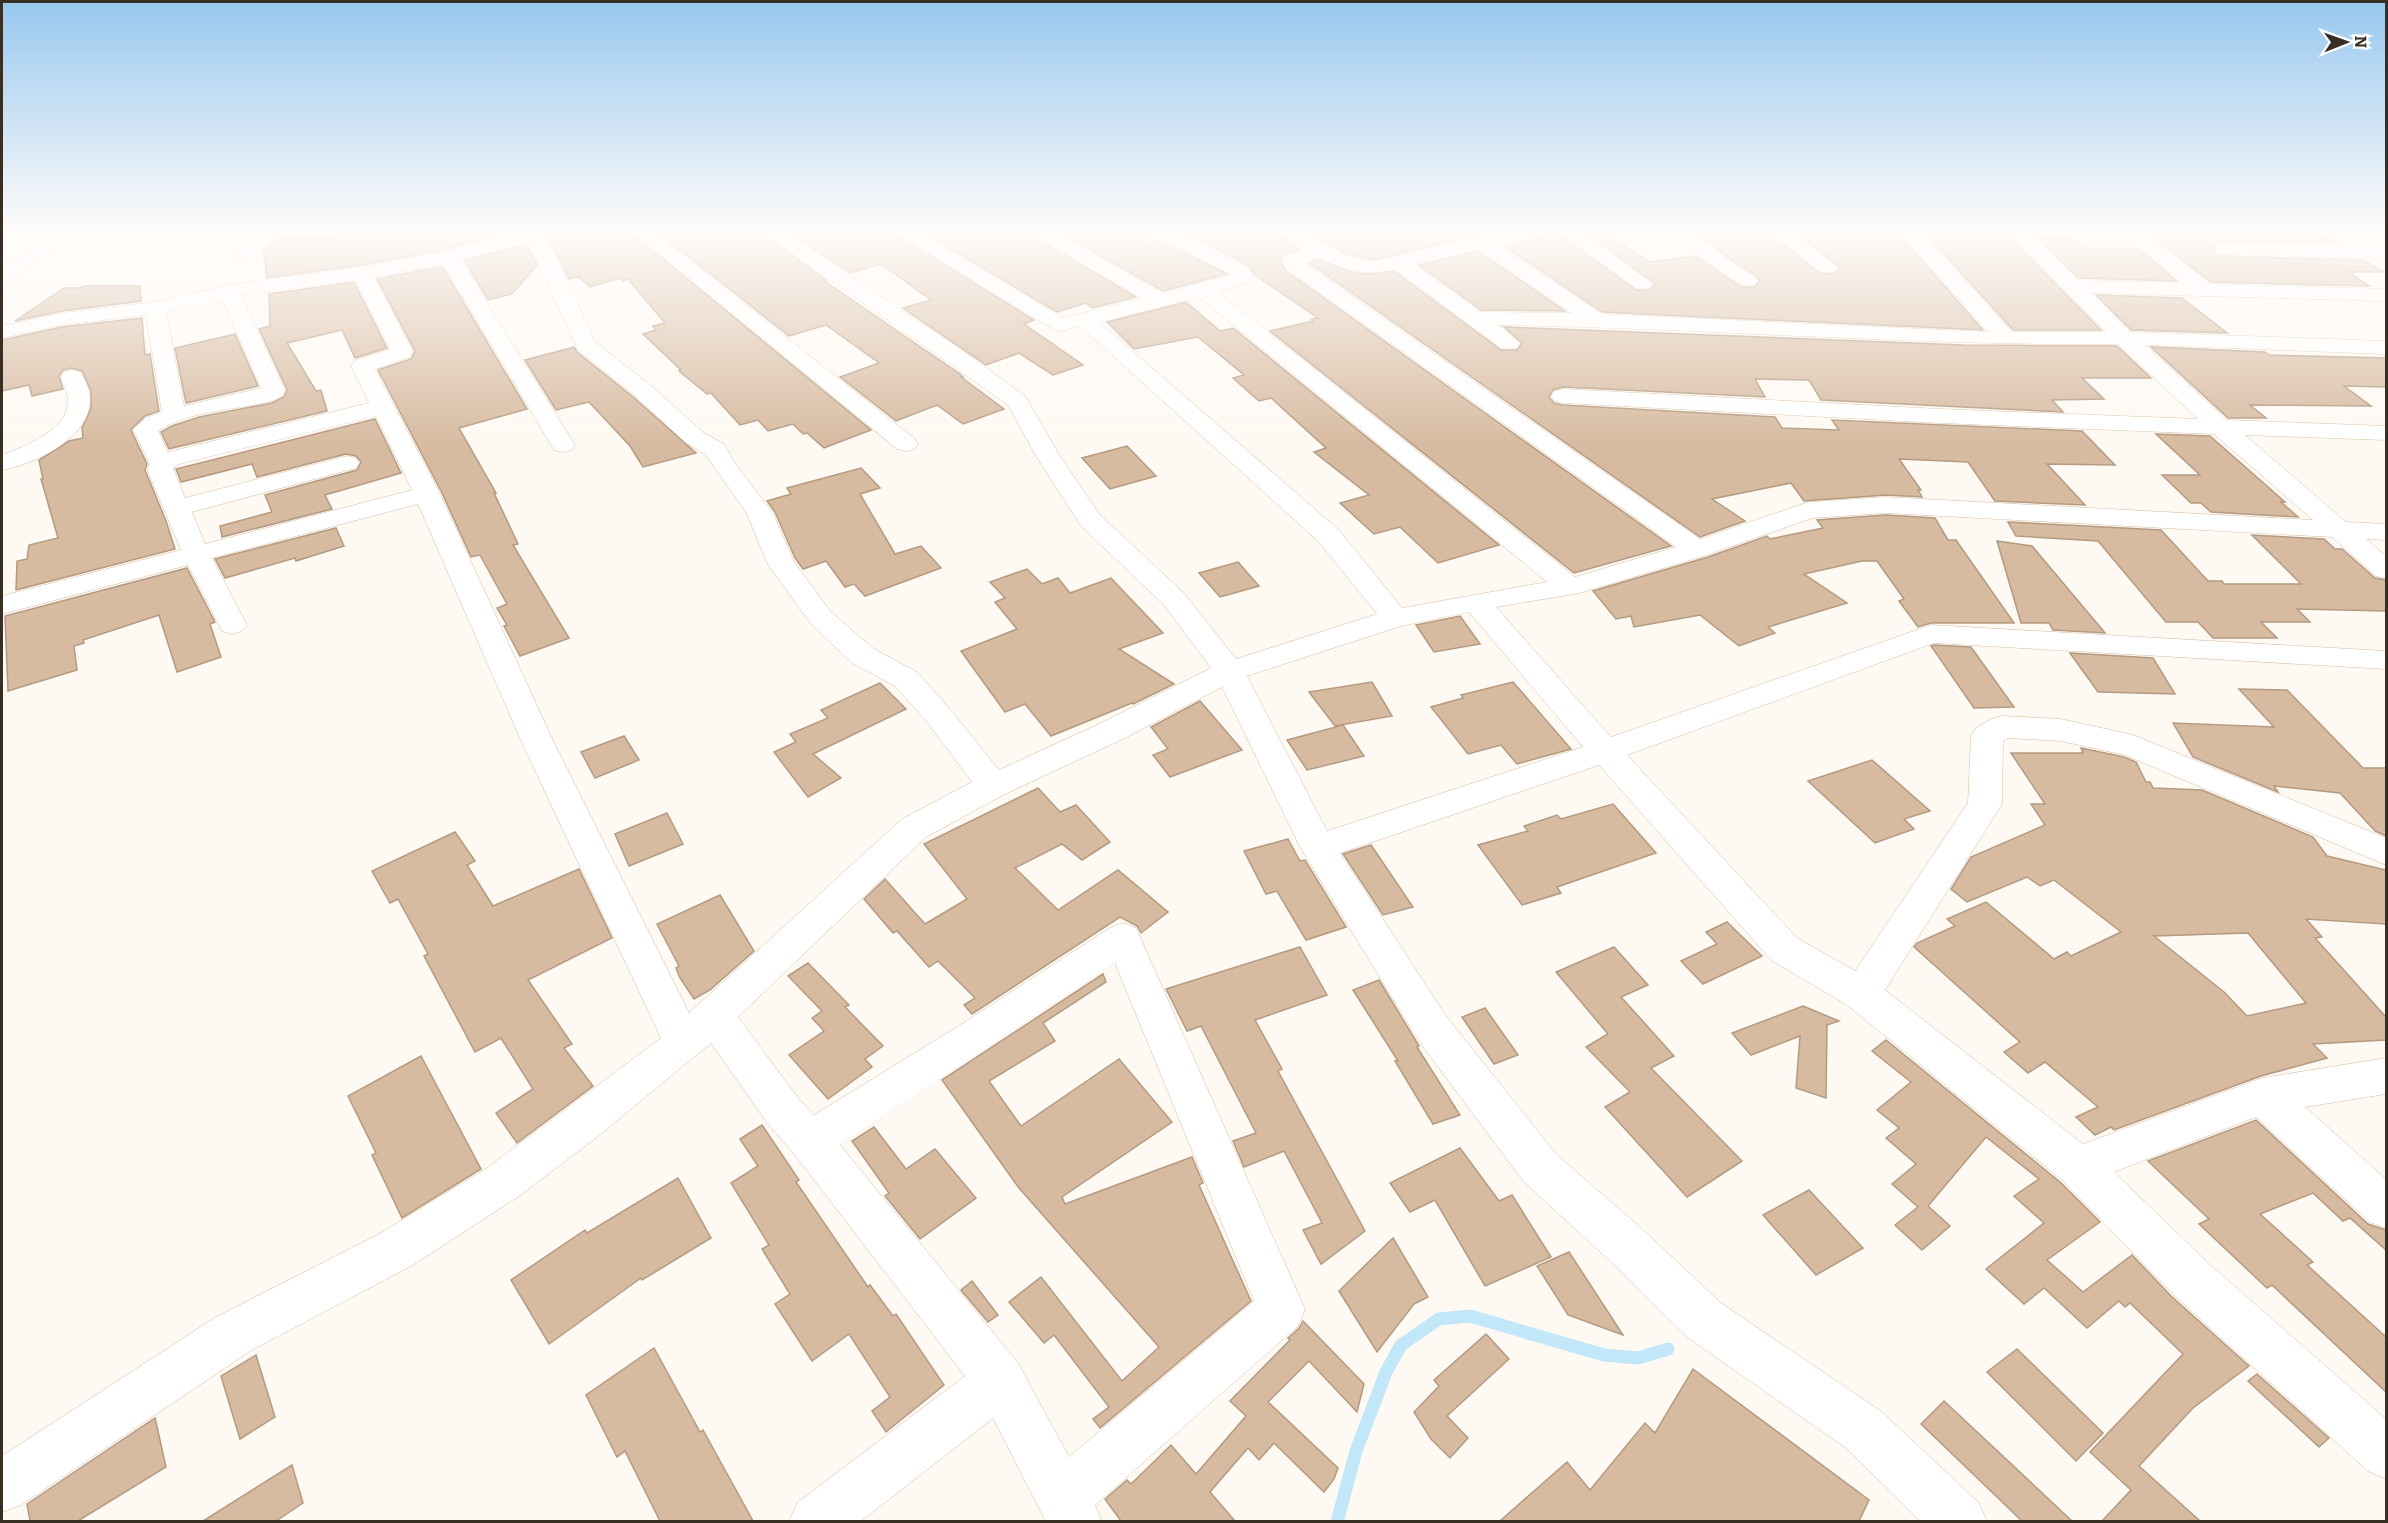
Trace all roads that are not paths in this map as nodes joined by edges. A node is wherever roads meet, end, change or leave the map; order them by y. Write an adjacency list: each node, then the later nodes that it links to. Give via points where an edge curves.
1 (180, 302): 16 (street)
2 (235, 302): 28 (street, via 274,391)
3 (377, 302): 27 (street, via 402,352 362,366)
4 (477, 302): 32 (street)
5 (567, 302): 51 (street, via 586,345 695,438 715,449 760,513 782,563 821,618 863,656 906,679)
6 (729, 302): 31 (street)
7 (875, 302): 49 (street, via 1017,401 1090,520 1173,598)
8 (1021, 302): 18 (street, via 1060,325)
9 (1147, 302): 18 (street)
10 (1218, 302): 43 (street)
11 (1347, 302): 40 (street)
12 (1456, 302): 17 (street)
13 (1569, 302): 19 (street)
14 (1972, 302): 22 (street)
15 (2089, 302): 21 (street)
16 (154, 308): 20 (street, via 58,329); 28 (street)
17 (1478, 318): 19 (street); 23 (street)
18 (1084, 319): 46 (street, via 1329,536)
19 (1596, 320): 22 (street)
20 (2, 332)
21 (2124, 338): 22 (street); 24 (street); 29 (street)
22 (2006, 339)
23 (1509, 343)
24 (2386, 347)
25 (72, 377): 33 (street, via 80,399 66,431)
26 (1563, 396): 29 (street)
27 (383, 407): 35 (street); 36 (street)
28 (174, 416): 35 (street, via 145,429)
29 (2220, 426): 30 (street); 38 (street)
30 (2386, 433)
31 (906, 444)
32 (563, 445)
33 (2, 463)
34 (347, 463): 37 (street)
35 (162, 464): 37 (street, via 160,469)
36 (427, 494): 41 (street); 55 (street, via 539,745)
37 (177, 508): 41 (street)
38 (2340, 529): 39 (street); 40 (street, via 1886,505 1809,510); 42 (street)
39 (2386, 532)
40 (1697, 549): 43 (street)
41 (196, 553): 45 (street); 47 (street)
42 (2386, 570)
43 (1570, 587): 44 (street)
44 (1476, 602): 46 (street); 50 (street)
45 (2, 605)
46 (1395, 618): 49 (street)
47 (232, 625)
48 (2386, 660): 50 (street, via 1931,634)
49 (1229, 671): 51 (street); 52 (street)
50 (1605, 751): 52 (street); 54 (street, via 1784,949)
51 (993, 786): 55 (street, via 914,828)
52 (1318, 847): 66 (street, via 1432,1028 1540,1168 1704,1320 1864,1430)
53 (2386, 852): 54 (street, via 2133,746 2061,730 2002,727 1987,736 1986,804)
54 (1861, 994): 59 (street)
55 (698, 1028): 58 (street); 63 (street, via 582,1124 503,1182 397,1249 233,1334)
56 (2386, 1076): 57 (street)
57 (2262, 1096): 59 (street); 60 (street)
58 (810, 1141): 61 (street); 64 (street, via 1123,938 1281,1309)
59 (2078, 1166): 62 (street, via 2190,1278)
60 (2386, 1206)
61 (1000, 1381): 64 (street); 65 (street)
62 (2386, 1453)
63 (2, 1486)
64 (1069, 1510)
65 (816, 1521)
66 (1959, 1521)

